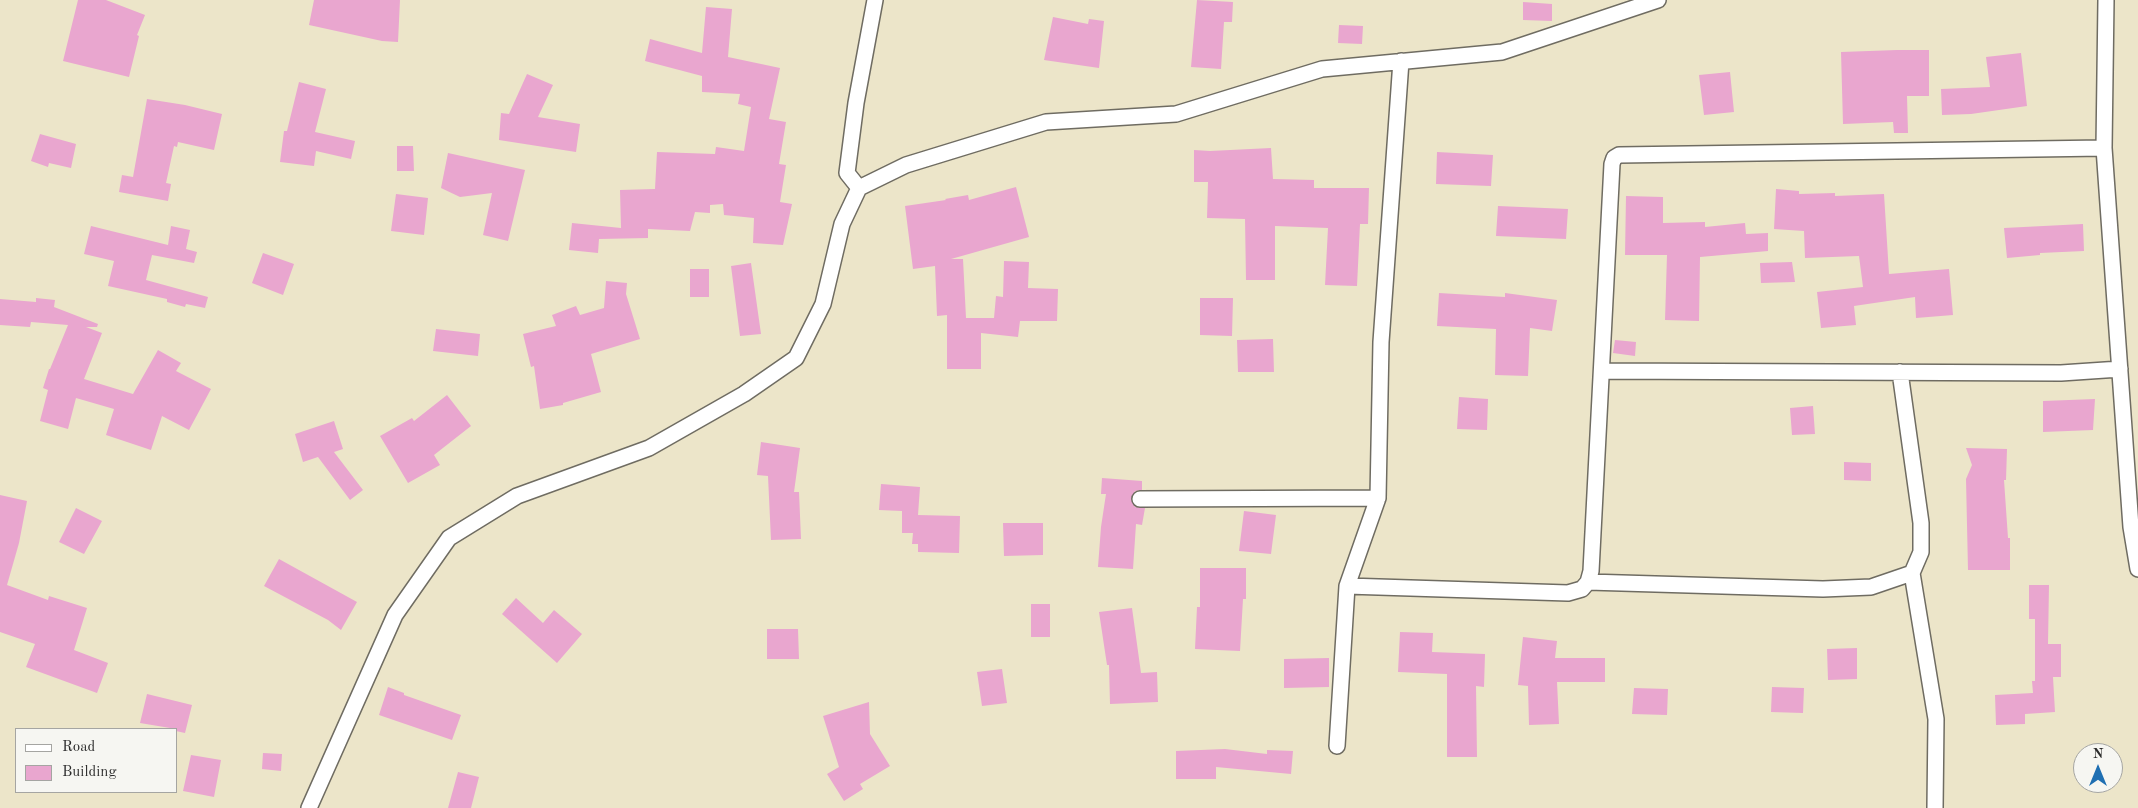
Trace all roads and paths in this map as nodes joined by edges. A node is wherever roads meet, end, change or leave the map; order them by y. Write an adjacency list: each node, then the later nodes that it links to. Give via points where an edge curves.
1 (875, 0): 6 (street, via 847,173)
2 (1658, 0): 4 (street, via 1502,52)
3 (2106, 0): 5 (street)
4 (1401, 61): 6 (street, via 1322,69 1176,114 1046,122 906,165); 10 (street, via 1381,342)
5 (2104, 148): 7 (street); 8 (street, via 1619,155 1612,164)
6 (859, 188): 17 (street, via 842,224 823,304 796,358 744,394 650,448 517,496 449,538 395,615)
7 (2120, 369): 9 (street, via 2061,373); 12 (street, via 2131,527)
8 (1602, 371): 9 (street); 14 (street)
9 (1900, 372): 13 (street, via 1921,523 1921,552)
10 (1378, 498): 11 (street); 15 (street)
11 (1140, 499)
12 (2138, 569)
13 (1912, 572): 14 (street, via 1871,587 1823,589); 18 (street, via 1936,719)
14 (1588, 582): 15 (street, via 1582,589 1568,593)
15 (1347, 586): 16 (street)
16 (1336, 746)
17 (309, 808)
18 (1935, 808)

